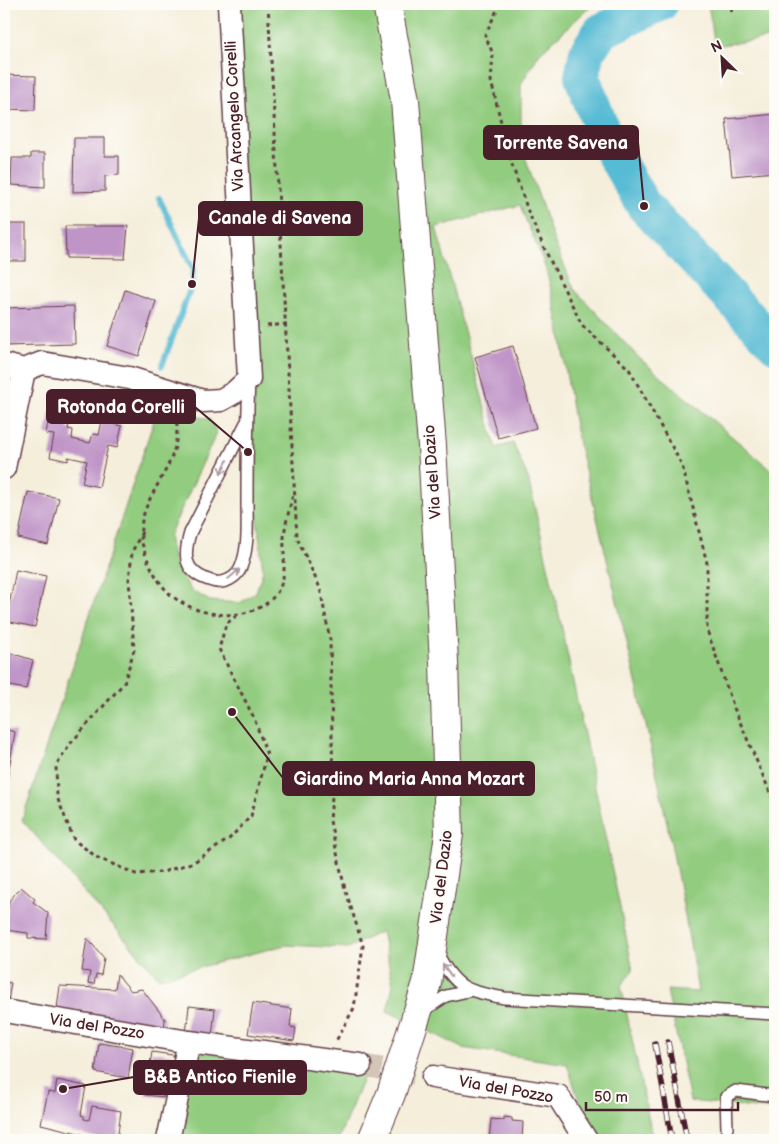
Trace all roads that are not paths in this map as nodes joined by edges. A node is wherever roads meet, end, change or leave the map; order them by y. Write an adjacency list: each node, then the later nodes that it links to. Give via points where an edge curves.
1 (229, 4): 4 (street, Via Arcangelo Corelli)
2 (387, 4): 7 (main road, Via del Dazio, via 405,100 432,446 444,662 449,834)
3 (14, 367): 4 (street, via 42,363 129,378 203,402 221,400); 6 (street)
4 (249, 379): 5 (lane)
5 (246, 423): 5 (lane, one-way to 5, via 190,533 186,550 192,572 212,582 232,578 241,569 247,548)
6 (4, 468)
7 (433, 942): 8 (lane, Via del Dazio, one-way to 7, via 445,969); 11 (main road, Via del Dazio, via 427,983)
8 (468, 991): 10 (lane, via 504,998); 11 (lane, via 446,996)
9 (4, 1011): 12 (street, Via del Pozzo)
10 (775, 1014)
11 (416, 1015): 18 (main road, Via del Dazio, via 391,1094)
12 (190, 1042): 13 (street, Via del Pozzo); 17 (street)
13 (360, 1065)
14 (433, 1077): 19 (street, Via del Pozzo, via 558,1096)
15 (775, 1096): 16 (lane, via 736,1091 726,1097)
16 (727, 1128)
17 (168, 1140)
18 (372, 1140)
19 (586, 1140)

